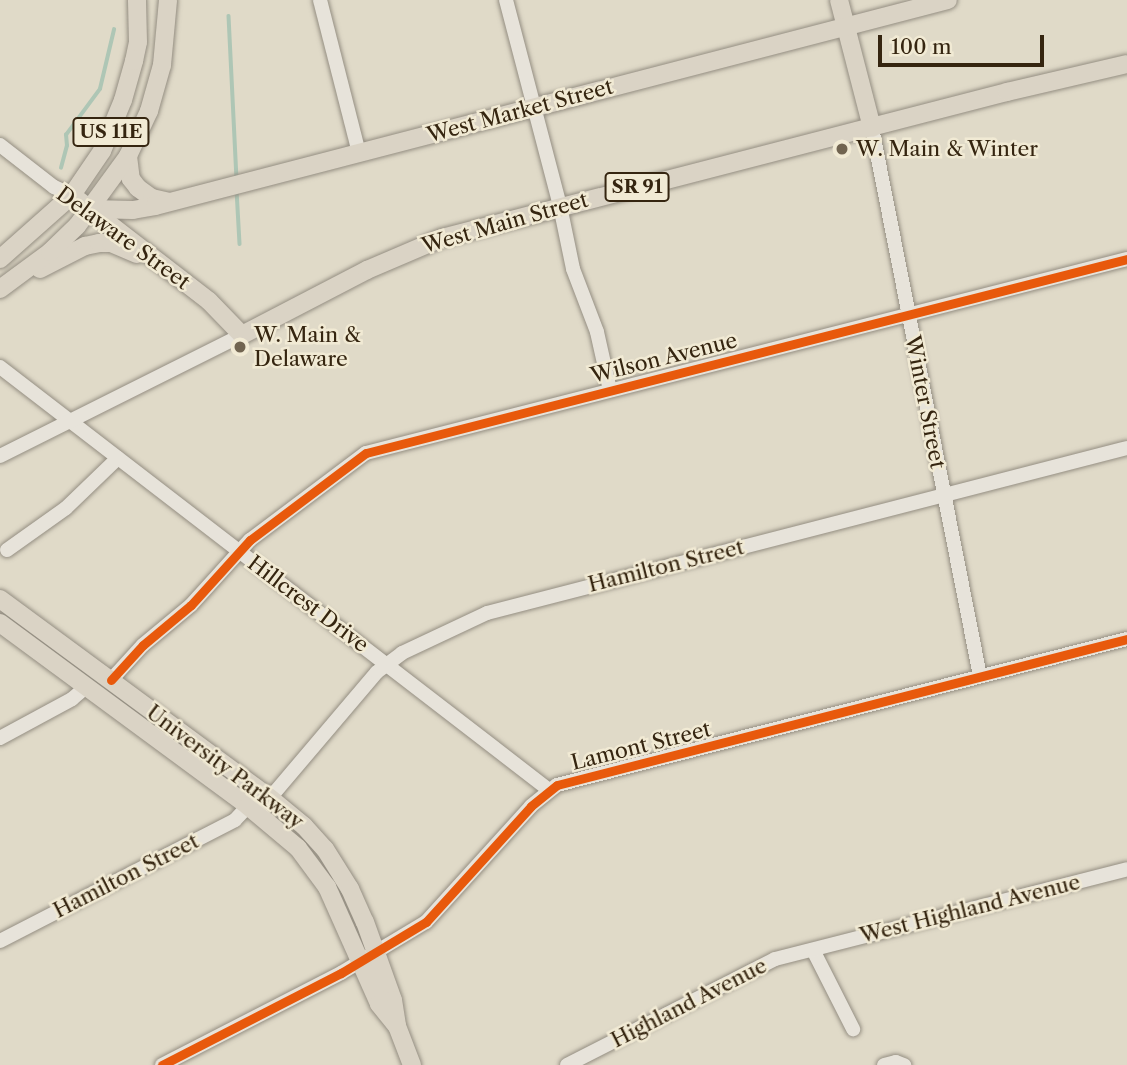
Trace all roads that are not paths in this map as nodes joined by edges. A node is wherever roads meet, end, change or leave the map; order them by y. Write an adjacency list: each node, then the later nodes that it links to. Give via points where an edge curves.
1 (138, 0): 14 (main road, US 11E, via 138,42 124,100 102,151)
2 (168, 0): 13 (main road, US 11E, via 162,65 149,111)
3 (320, 0): 12 (street)
4 (506, 0): 9 (street)
5 (839, 0): 7 (main road)
6 (945, 0): 7 (main road, West Market Street)
7 (847, 27): 9 (main road, West Market Street); 10 (main road)
8 (1127, 64): 10 (main road, West Main Street / SR 91)
9 (533, 108): 12 (main road, West Market Street); 16 (street)
10 (872, 128): 16 (main road, West Main Street / SR 91); 25 (street, Winter Street)
11 (0, 145): 14 (street, Delaware Street, via 54,187)
12 (359, 152): 15 (main road, West Market Street)
13 (128, 156): 15 (main road, via 131,179 138,188); 17 (main road, US 11E)
14 (72, 195): 17 (main road, Delaware Street); 20 (main road, US 11E)
15 (169, 202): 18 (main road, West Market Street)
16 (560, 206): 26 (main road, West Main Street / SR 91, via 414,248); 28 (street, via 573,269 597,332)
17 (90, 209): 18 (main road, West Market Street); 19 (main road, Delaware Street); 23 (main road, US 11E, via 50,252)
18 (133, 210): 19 (main road, via 121,223)
19 (126, 238): 22 (main road, Delaware Street)
20 (0, 259)
21 (1127, 259): 25 (street, Wilson Avenue)
22 (158, 264): 23 (main road, via 111,243 99,243); 26 (main road, Delaware Street, via 209,301)
23 (17, 278): 24 (main road, US 11E)
24 (0, 289)
25 (908, 313): 28 (street, Wilson Avenue); 33 (street, Winter Street)
26 (243, 335): 29 (street, West Main Street)
27 (0, 368): 29 (street, Hillcrest Drive)
28 (610, 390): 35 (street, Wilson Avenue, via 366,453)
29 (69, 421): 31 (street, West Main Street); 32 (street, Hillcrest Drive)
30 (1127, 448): 33 (street, Hamilton Street)
31 (0, 456)
32 (118, 458): 34 (street, via 66,508); 35 (street, Hillcrest Drive)
33 (943, 495): 39 (street, Hamilton Street, via 487,613); 40 (street, Winter Street)
34 (7, 550)
35 (240, 552): 39 (street, Hillcrest Drive); 41 (street, Wilson Avenue)
36 (0, 599): 41 (main road, University Parkway)
37 (0, 623): 42 (main road, University Parkway)
38 (1127, 639): 40 (street, Lamont Street)
39 (387, 664): 44 (street, Hillcrest Drive); 45 (street, Hamilton Street)
40 (980, 676): 44 (street, Lamont Street)
41 (111, 680): 45 (main road, University Parkway)
42 (86, 687): 43 (street); 46 (main road, University Parkway)
43 (0, 738)
44 (549, 790): 50 (street, Lamont Street, via 426,922)
45 (270, 798): 50 (main road, University Parkway, via 304,826 338,867)
46 (248, 806): 48 (street, Hamilton Street, via 235,820); 51 (main road, University Parkway, via 289,839 316,870)
47 (1127, 869): 49 (street, West Highland Avenue)
48 (0, 941)
49 (813, 950): 53 (street); 56 (street, Highland Avenue, via 766,962)
50 (376, 952): 51 (street, Lamont Street); 52 (main road, University Parkway)
51 (360, 962): 52 (main road, University Parkway, via 379,1004); 54 (street, Lamont Street)
52 (397, 1026): 55 (main road, University Parkway)
53 (853, 1029)
54 (162, 1065)
55 (412, 1065)
56 (568, 1065)
57 (884, 1065): 58 (street)
58 (904, 1065)

